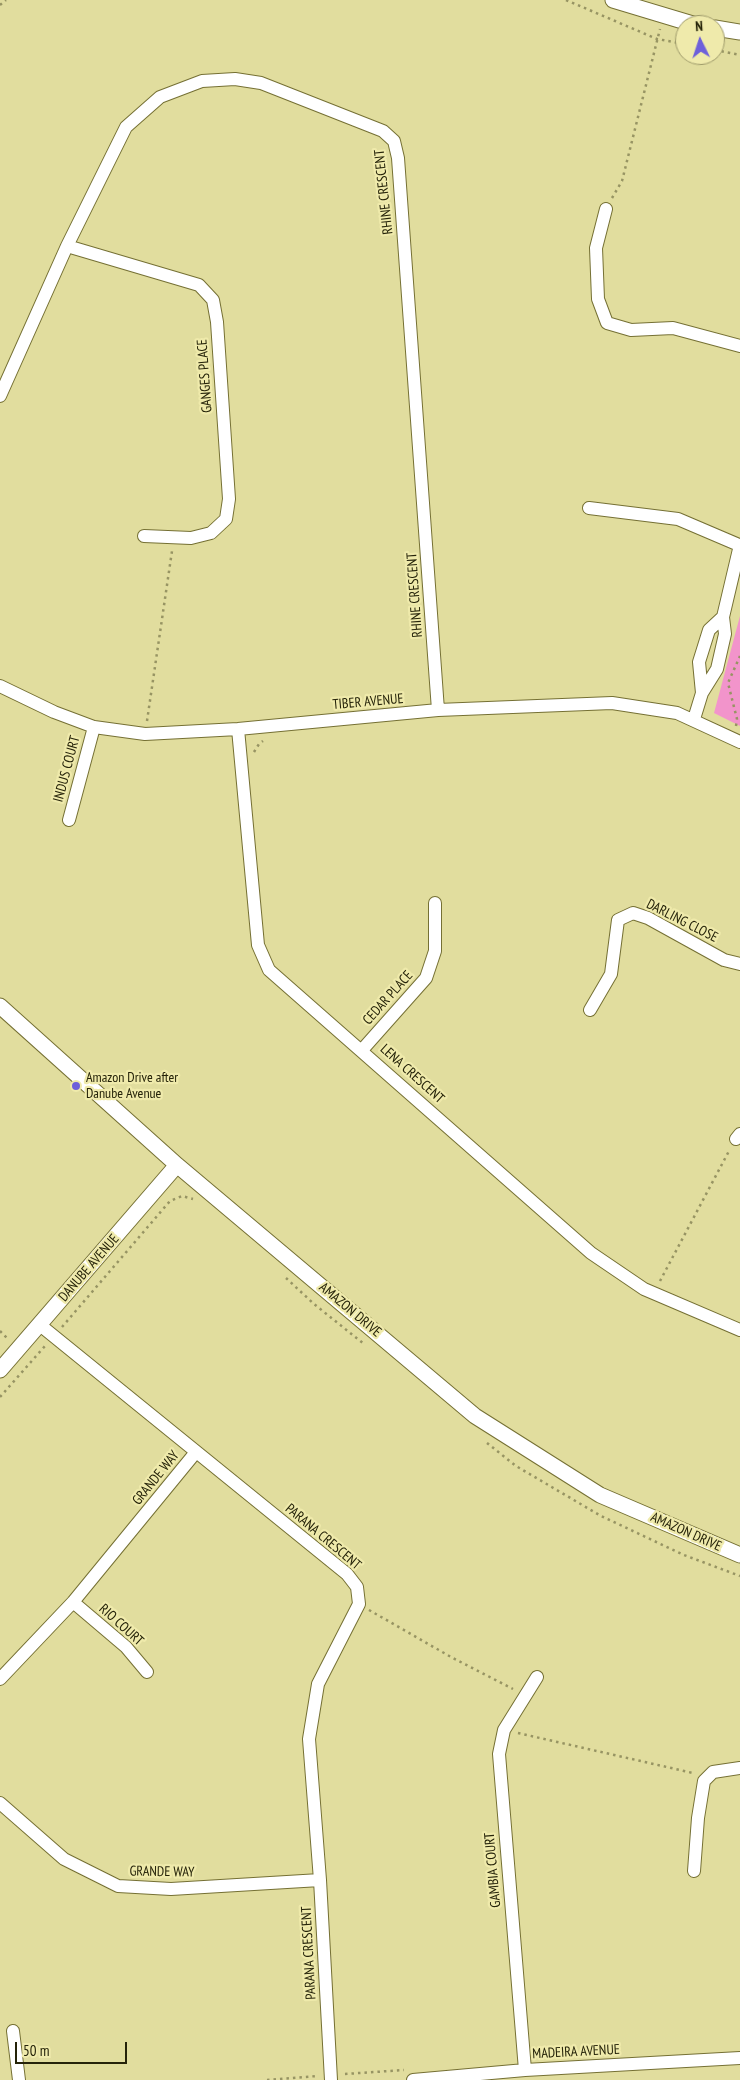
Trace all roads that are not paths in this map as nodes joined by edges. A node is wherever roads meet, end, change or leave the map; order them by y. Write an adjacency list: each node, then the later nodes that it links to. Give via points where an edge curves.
1 (613, 0): 2 (street)
2 (675, 19)
3 (725, 30): 4 (street)
4 (740, 32)
5 (606, 209): 7 (street, via 596,248 598,299 607,323 631,330 673,328)
6 (68, 246): 8 (street, RHINE CRESCENT); 10 (street, GANGES PLACE, via 199,285 213,300 229,499 226,519 211,533 191,538); 15 (street, RHINE CRESCENT, via 126,127 160,97 202,81 235,79 261,83 383,131 394,141 398,158)
7 (740, 346)
8 (0, 396)
9 (589, 508): 11 (street, via 678,519)
10 (144, 536)
11 (740, 545): 12 (street)
12 (722, 617): 14 (street, via 725,634 717,669); 14 (street, via 709,630 699,662)
13 (0, 686): 17 (street, TIBER AVENUE)
14 (702, 692): 16 (street)
15 (438, 710): 16 (street, TIBER AVENUE, via 612,702); 18 (street, TIBER AVENUE)
16 (694, 719): 19 (street, TIBER AVENUE)
17 (94, 727): 18 (street, TIBER AVENUE, via 145,734); 20 (street, INDUS COURT)
18 (238, 729): 25 (street, LENA CRESCENT, via 258,945 269,970)
19 (737, 740)
20 (69, 820)
21 (435, 903): 25 (street, CEDAR PLACE, via 435,951 426,978)
22 (740, 964): 24 (street, DARLING CLOSE, via 724,960 633,913 618,920 611,974)
23 (0, 1006): 26 (street, AMAZON DRIVE)
24 (590, 1010)
25 (362, 1050): 28 (street, LENA CRESCENT, via 591,1253 644,1288)
26 (178, 1165): 27 (street, DANUBE AVENUE); 31 (street, AMAZON DRIVE, via 475,1416 600,1495)
27 (40, 1325): 29 (street, DANUBE AVENUE); 30 (street, PARANA CRESCENT)
28 (740, 1330)
29 (0, 1370)
30 (196, 1452): 32 (street, GRANDE WAY); 39 (street, PARANA CRESCENT, via 347,1574 357,1587 359,1604 318,1684 309,1739)
31 (740, 1555)
32 (73, 1602): 33 (street, RIO COURT, via 126,1647); 35 (street, GRANDE WAY)
33 (147, 1672)
34 (537, 1677): 42 (street, GAMBIA COURT, via 504,1730 499,1754)
35 (0, 1679)
36 (740, 1768): 38 (street, via 713,1772 704,1781)
37 (0, 1803): 39 (street, GRANDE WAY, via 64,1859 118,1886 171,1889)
38 (694, 1871)
39 (320, 1880): 44 (street, PARANA CRESCENT)
40 (13, 2031): 43 (street)
41 (740, 2058): 42 (street, MADEIRA AVENUE)
42 (525, 2070): 45 (street, MADEIRA AVENUE)
43 (19, 2080)
44 (331, 2080)
45 (413, 2080)

